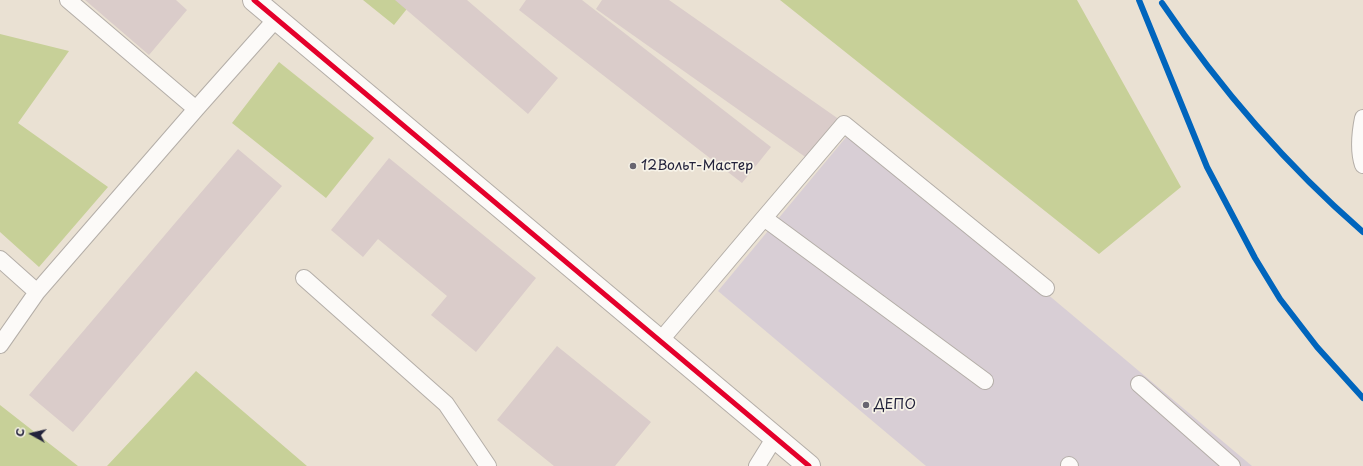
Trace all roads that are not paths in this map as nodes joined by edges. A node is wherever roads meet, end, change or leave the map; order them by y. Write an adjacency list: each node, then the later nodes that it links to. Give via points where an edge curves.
1 (68, 0): 4 (lane)
2 (254, 0): 3 (main road)
3 (276, 18): 4 (lane); 12 (main road)
4 (196, 109): 11 (lane)
5 (1363, 118): 6 (lane, via 1360,132)
6 (1363, 165)
7 (764, 218): 10 (lane, via 844,124); 12 (lane); 14 (lane)
8 (0, 259): 11 (lane)
9 (304, 278): 17 (lane, via 446,404)
10 (1046, 288)
11 (37, 292): 13 (lane)
12 (660, 341): 16 (main road)
13 (0, 345)
14 (986, 381)
15 (1139, 384): 20 (lane)
16 (774, 438): 18 (lane); 19 (main road)
17 (488, 466)
18 (757, 466)
19 (809, 466)
20 (1232, 466)

